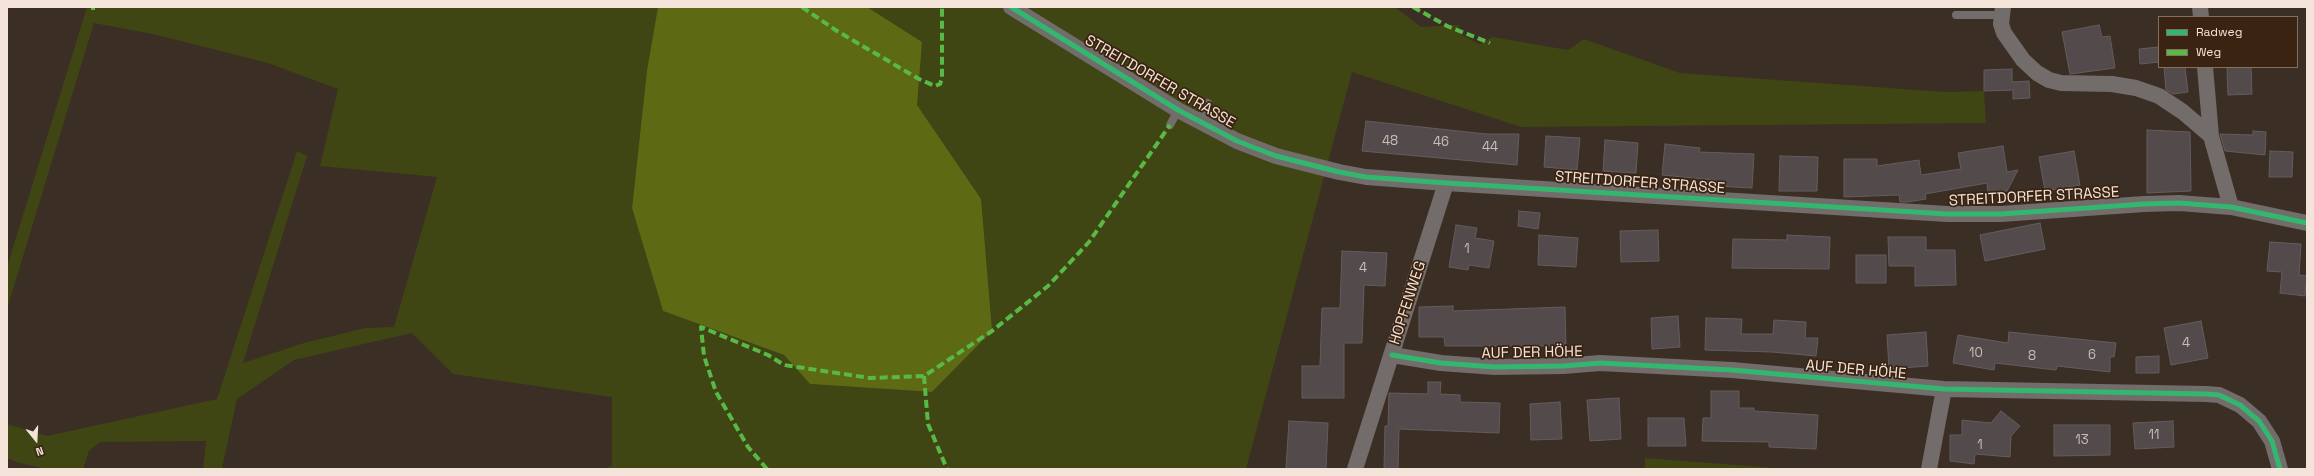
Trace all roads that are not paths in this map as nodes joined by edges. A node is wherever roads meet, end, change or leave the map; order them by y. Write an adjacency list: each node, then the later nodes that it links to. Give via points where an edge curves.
1 (1011, 7): 6 (street, STREITDORFER STRASSE)
2 (2002, 11): 3 (lane); 9 (street, via 2004,33 2012,46 2032,69 2048,80 2136,88 2159,96)
3 (1956, 15)
4 (2205, 68): 9 (street)
5 (1208, 103): 7 (lane)
6 (1178, 110): 7 (street, STREITDORFER STRASSE); 8 (lane)
7 (1199, 121): 10 (street, STREITDORFER STRASSE, via 1236,141 1314,167 1366,177)
8 (1170, 125)
9 (2211, 136): 11 (street)
10 (1446, 184): 11 (street, STREITDORFER STRASSE, via 1947,214 2001,214 2179,203); 13 (street, HOPFENWEG)
11 (2231, 207): 12 (street, STREITDORFER STRASSE)
12 (2307, 223)
13 (1392, 355): 14 (street, AUF DER HÖHE, via 1441,363 1495,367 1600,363); 15 (street, HOPFENWEG)
14 (1944, 389): 16 (street); 17 (street, AUF DER HÖHE, via 2219,396 2240,405 2259,421 2272,441)
15 (1355, 469)
16 (1929, 469)
17 (2280, 469)

